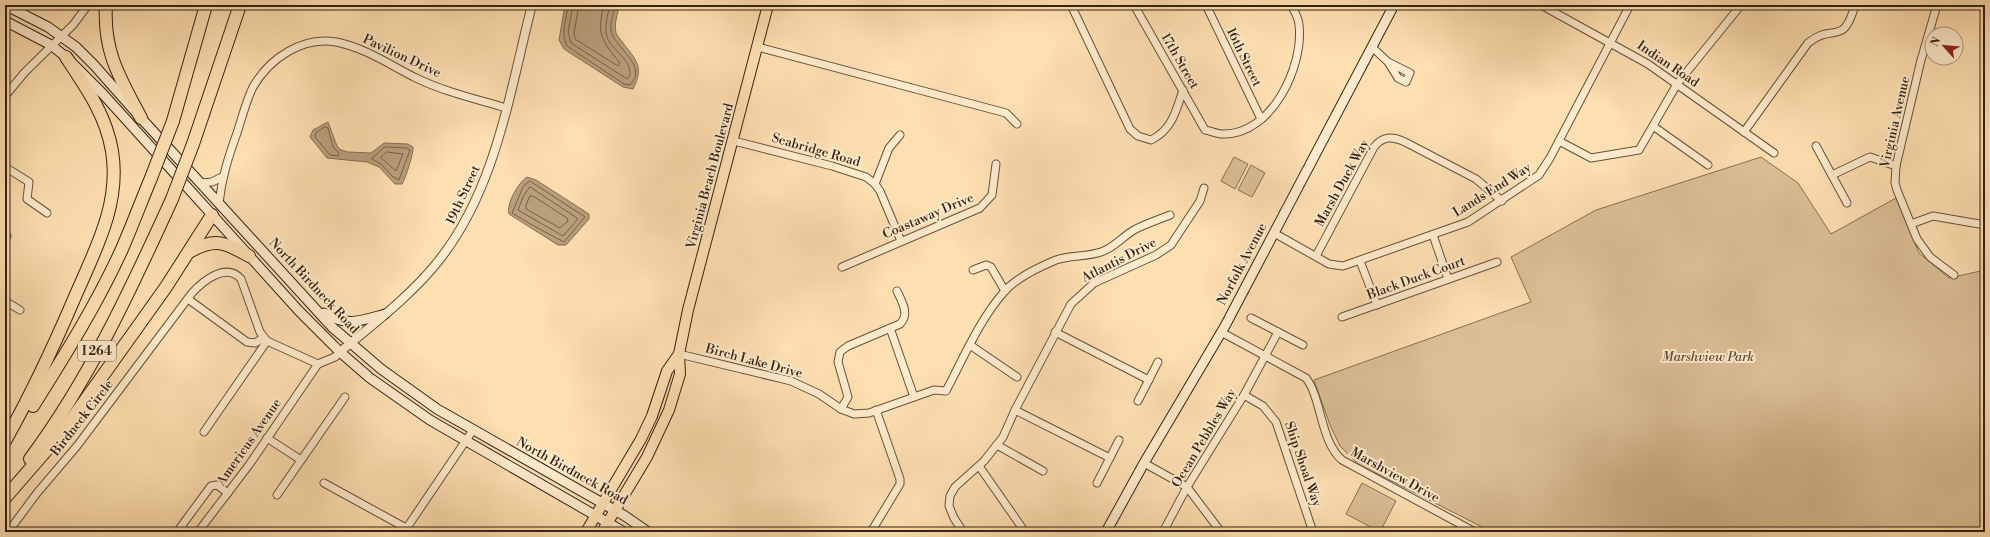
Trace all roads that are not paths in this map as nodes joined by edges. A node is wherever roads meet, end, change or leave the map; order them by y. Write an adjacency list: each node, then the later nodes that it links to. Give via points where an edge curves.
1 (5, 5): 19 (main road, North Birdneck Road)
2 (88, 5): 19 (street)
3 (106, 5): 30 (highway, via 109,50)
4 (206, 5): 108 (highway, I 264, bridge, via 173,121 122,249 83,325)
5 (240, 5): 117 (highway, I 264, bridge, via 172,199 127,298 72,396)
6 (532, 5): 29 (street, 19th Street)
7 (768, 5): 22 (main road, Virginia Beach Boulevard)
8 (1071, 5): 27 (street, via 1130,129 1138,136 1151,140 1160,136 1174,117)
9 (1134, 5): 27 (street, 17th Street)
10 (1206, 5): 31 (street, 16th Street)
11 (1292, 5): 31 (street, via 1299,23 1297,60 1287,86)
12 (1394, 5): 23 (main road, Norfolk Avenue)
13 (1541, 5): 20 (street, Indian Road)
14 (1630, 5): 20 (street, Lands End Way)
15 (1741, 5): 26 (street)
16 (1855, 5): 34 (street, via 1846,28 1840,32 1819,36 1808,43)
17 (1937, 5): 42 (street, Virginia Avenue)
18 (5, 21): 21 (main road, North Birdneck Road)
19 (61, 36): 21 (street); 30 (main road, North Birdneck Road, via 94,65)
20 (1612, 42): 26 (street, Indian Road); 37 (street, Lands End Way)
21 (51, 45): 24 (main road, North Birdneck Road); 28 (street)
22 (758, 47): 32 (street, via 1006,113); 36 (main road, Virginia Beach Boulevard)
23 (1372, 47): 25 (street); 57 (main road, Norfolk Avenue)
24 (66, 56): 53 (main road, North Birdneck Road); 105 (highway, via 93,97 105,123 112,152 112,192 106,224 100,239 43,371)
25 (1388, 62)
26 (1677, 84): 33 (street); 34 (street, Indian Road)
27 (1182, 90): 31 (street, 17th Street, via 1205,130 1223,134 1235,132 1251,127)
28 (5, 96)
29 (506, 108): 45 (street, Pavilion Drive, via 434,86 364,50 335,42 312,43 283,55 269,67 254,86); 76 (street, 19th Street, via 484,183 463,226 436,264)
30 (140, 118): 46 (main road, North Birdneck Road)
31 (1261, 119)
32 (1018, 124)
33 (1653, 126): 37 (street, via 1639,150 1598,157 1591,158); 41 (street)
34 (1744, 132): 39 (street, Indian Road)
35 (900, 135): 47 (street, via 889,148)
36 (734, 141): 47 (street, Seabridge Road, via 832,166 866,177); 88 (main road, Virginia Beach Boulevard, via 688,310)
37 (1559, 141): 49 (street, Lands End Way, via 1540,176)
38 (1816, 146): 44 (street)
39 (1774, 153)
40 (996, 164): 59 (street, Coastaway Drive, via 992,196 984,205)
41 (1708, 165)
42 (1896, 166): 44 (street, via 1870,157); 55 (street, Virginia Avenue, via 1895,183)
43 (5, 167): 52 (street, via 29,182 27,199)
44 (1832, 175): 51 (street)
45 (222, 177): 46 (street, via 212,182); 50 (street, Pavilion Drive)
46 (200, 183): 50 (main road, North Birdneck Road)
47 (875, 184): 59 (street)
48 (1204, 188): 80 (street, Atlantis Drive, via 1200,201 1171,245 1156,255 1094,283 1071,304)
49 (1502, 201): 58 (street, Lands End Way, via 1468,222); 62 (street, Marsh Duck Way, via 1476,179 1405,142 1385,137 1374,147)
50 (219, 203): 53 (main road, Pavilion Drive); 74 (main road, North Birdneck Road)
51 (1847, 204)
52 (47, 213)
53 (212, 215): 60 (highway); 61 (main road, North Birdneck Road)
54 (1170, 215): 70 (street, via 1134,230 1102,252 1058,259 1041,266)
55 (1911, 224): 56 (street, via 1933,216); 67 (street, Virginia Avenue, via 1926,252)
56 (1985, 225)
57 (1274, 233): 62 (street, Lands End Way); 81 (main road, Norfolk Avenue)
58 (1433, 235): 63 (street, Lands End Way); 68 (street)
59 (901, 241): 65 (street, Coastaway Drive)
60 (190, 251): 61 (highway, via 203,244 219,241); 120 (highway, via 64,430)
61 (249, 256): 87 (main road, North Birdneck Road)
62 (1316, 256): 63 (street, Lands End Way, via 1337,266)
63 (1360, 261): 73 (street)
64 (1497, 262): 68 (street, Black Duck Court)
65 (842, 267)
66 (973, 270): 70 (street, via 986,265 991,267)
67 (1954, 275)
68 (1448, 279): 73 (street, Black Duck Court)
69 (897, 291): 79 (street, via 905,317 900,324)
70 (1005, 291): 85 (street)
71 (188, 299): 83 (street, via 247,342 255,343); 83 (street, Birdneck Circle, via 206,280 224,272 233,272 241,279 260,332); 126 (street, Birdneck Circle, via 77,446)
72 (5, 300): 75 (street)
73 (1377, 305): 77 (street, Black Duck Court)
74 (316, 308): 76 (main road, via 336,320 351,323); 84 (main road, North Birdneck Road)
75 (20, 310)
76 (385, 314): 84 (street, 19th Street)
77 (1342, 317)
78 (1251, 318): 82 (street)
79 (890, 328): 96 (street); 98 (street, via 840,352 838,362 848,397)
80 (1055, 332): 93 (street); 100 (street, Atlantis Drive)
81 (1221, 332): 89 (street, Marshview Drive); 111 (main road, Norfolk Avenue)
82 (1278, 332): 86 (street); 89 (street, Ocean Pebbles Way)
83 (265, 339): 91 (street); 102 (street)
84 (350, 344): 87 (street, 19th Street); 101 (main road, North Birdneck Road, via 400,384)
85 (970, 345): 92 (street); 96 (street, Birch Lake Drive, via 946,391 934,390)
86 (1303, 345)
87 (340, 352): 91 (street); 106 (main road, North Birdneck Road, via 405,404)
88 (679, 354): 98 (street, Birch Lake Drive, via 791,381 819,394); 121 (main road, Virginia Beach Boulevard, via 667,371 652,416 641,439); 122 (main road, Virginia Beach Boulevard, via 680,374 669,410 653,446)
89 (1265, 356): 94 (street, Ocean Pebbles Way); 140 (street, Marshview Drive, via 1306,378 1333,450 1342,460)
90 (1158, 362): 93 (street)
91 (318, 364): 103 (street, Americus Avenue)
92 (1017, 377)
93 (1149, 380): 97 (street)
94 (1244, 395): 116 (street, Ocean Pebbles Way); 139 (street, Ship Shoal Way, via 1263,406 1276,422)
95 (345, 397): 110 (street)
96 (914, 397): 99 (street, Birch Lake Drive)
97 (1138, 401)
98 (841, 409): 99 (street, Birch Lake Drive, via 854,414)
99 (876, 410): 133 (street, via 900,484)
100 (1015, 410): 107 (street, Atlantis Drive); 109 (street)
101 (473, 430): 106 (street); 121 (main road, North Birdneck Road)
102 (204, 432)
103 (267, 438): 110 (street); 118 (street, Americus Avenue)
104 (1119, 440): 109 (street)
105 (5, 442)
106 (465, 442): 123 (main road, North Birdneck Road); 125 (street)
107 (997, 445): 112 (street, Atlantis Drive); 113 (street)
108 (5, 446)
109 (1110, 458): 115 (street)
110 (301, 460): 119 (street)
111 (1144, 463): 116 (street); 136 (main road, Norfolk Avenue)
112 (978, 466): 134 (street, Atlantis Drive, via 955,487 950,496 949,506); 135 (street)
113 (1043, 471)
114 (324, 483): 125 (street)
115 (1097, 483)
116 (1187, 487): 137 (street, Ocean Pebbles Way); 138 (street)
117 (5, 492)
118 (228, 493): 127 (street, via 214,485); 128 (street, Americus Avenue)
119 (277, 495)
120 (5, 498)
121 (603, 504): 122 (main road, North Birdneck Road); 123 (main road, Virginia Beach Boulevard)
122 (615, 511): 124 (main road, Virginia Beach Boulevard); 132 (main road, North Birdneck Road)
123 (596, 516): 124 (main road, North Birdneck Road); 129 (main road, Virginia Beach Boulevard)
124 (608, 522): 130 (main road, Virginia Beach Boulevard); 131 (main road, North Birdneck Road)
125 (405, 530)
126 (8, 532)
127 (177, 532)
128 (198, 532)
129 (586, 532)
130 (602, 532)
131 (624, 532)
132 (648, 532)
133 (871, 532)
134 (963, 532)
135 (1025, 532)
136 (1106, 532)
137 (1163, 532)
138 (1221, 532)
139 (1313, 532)
140 (1475, 532)

